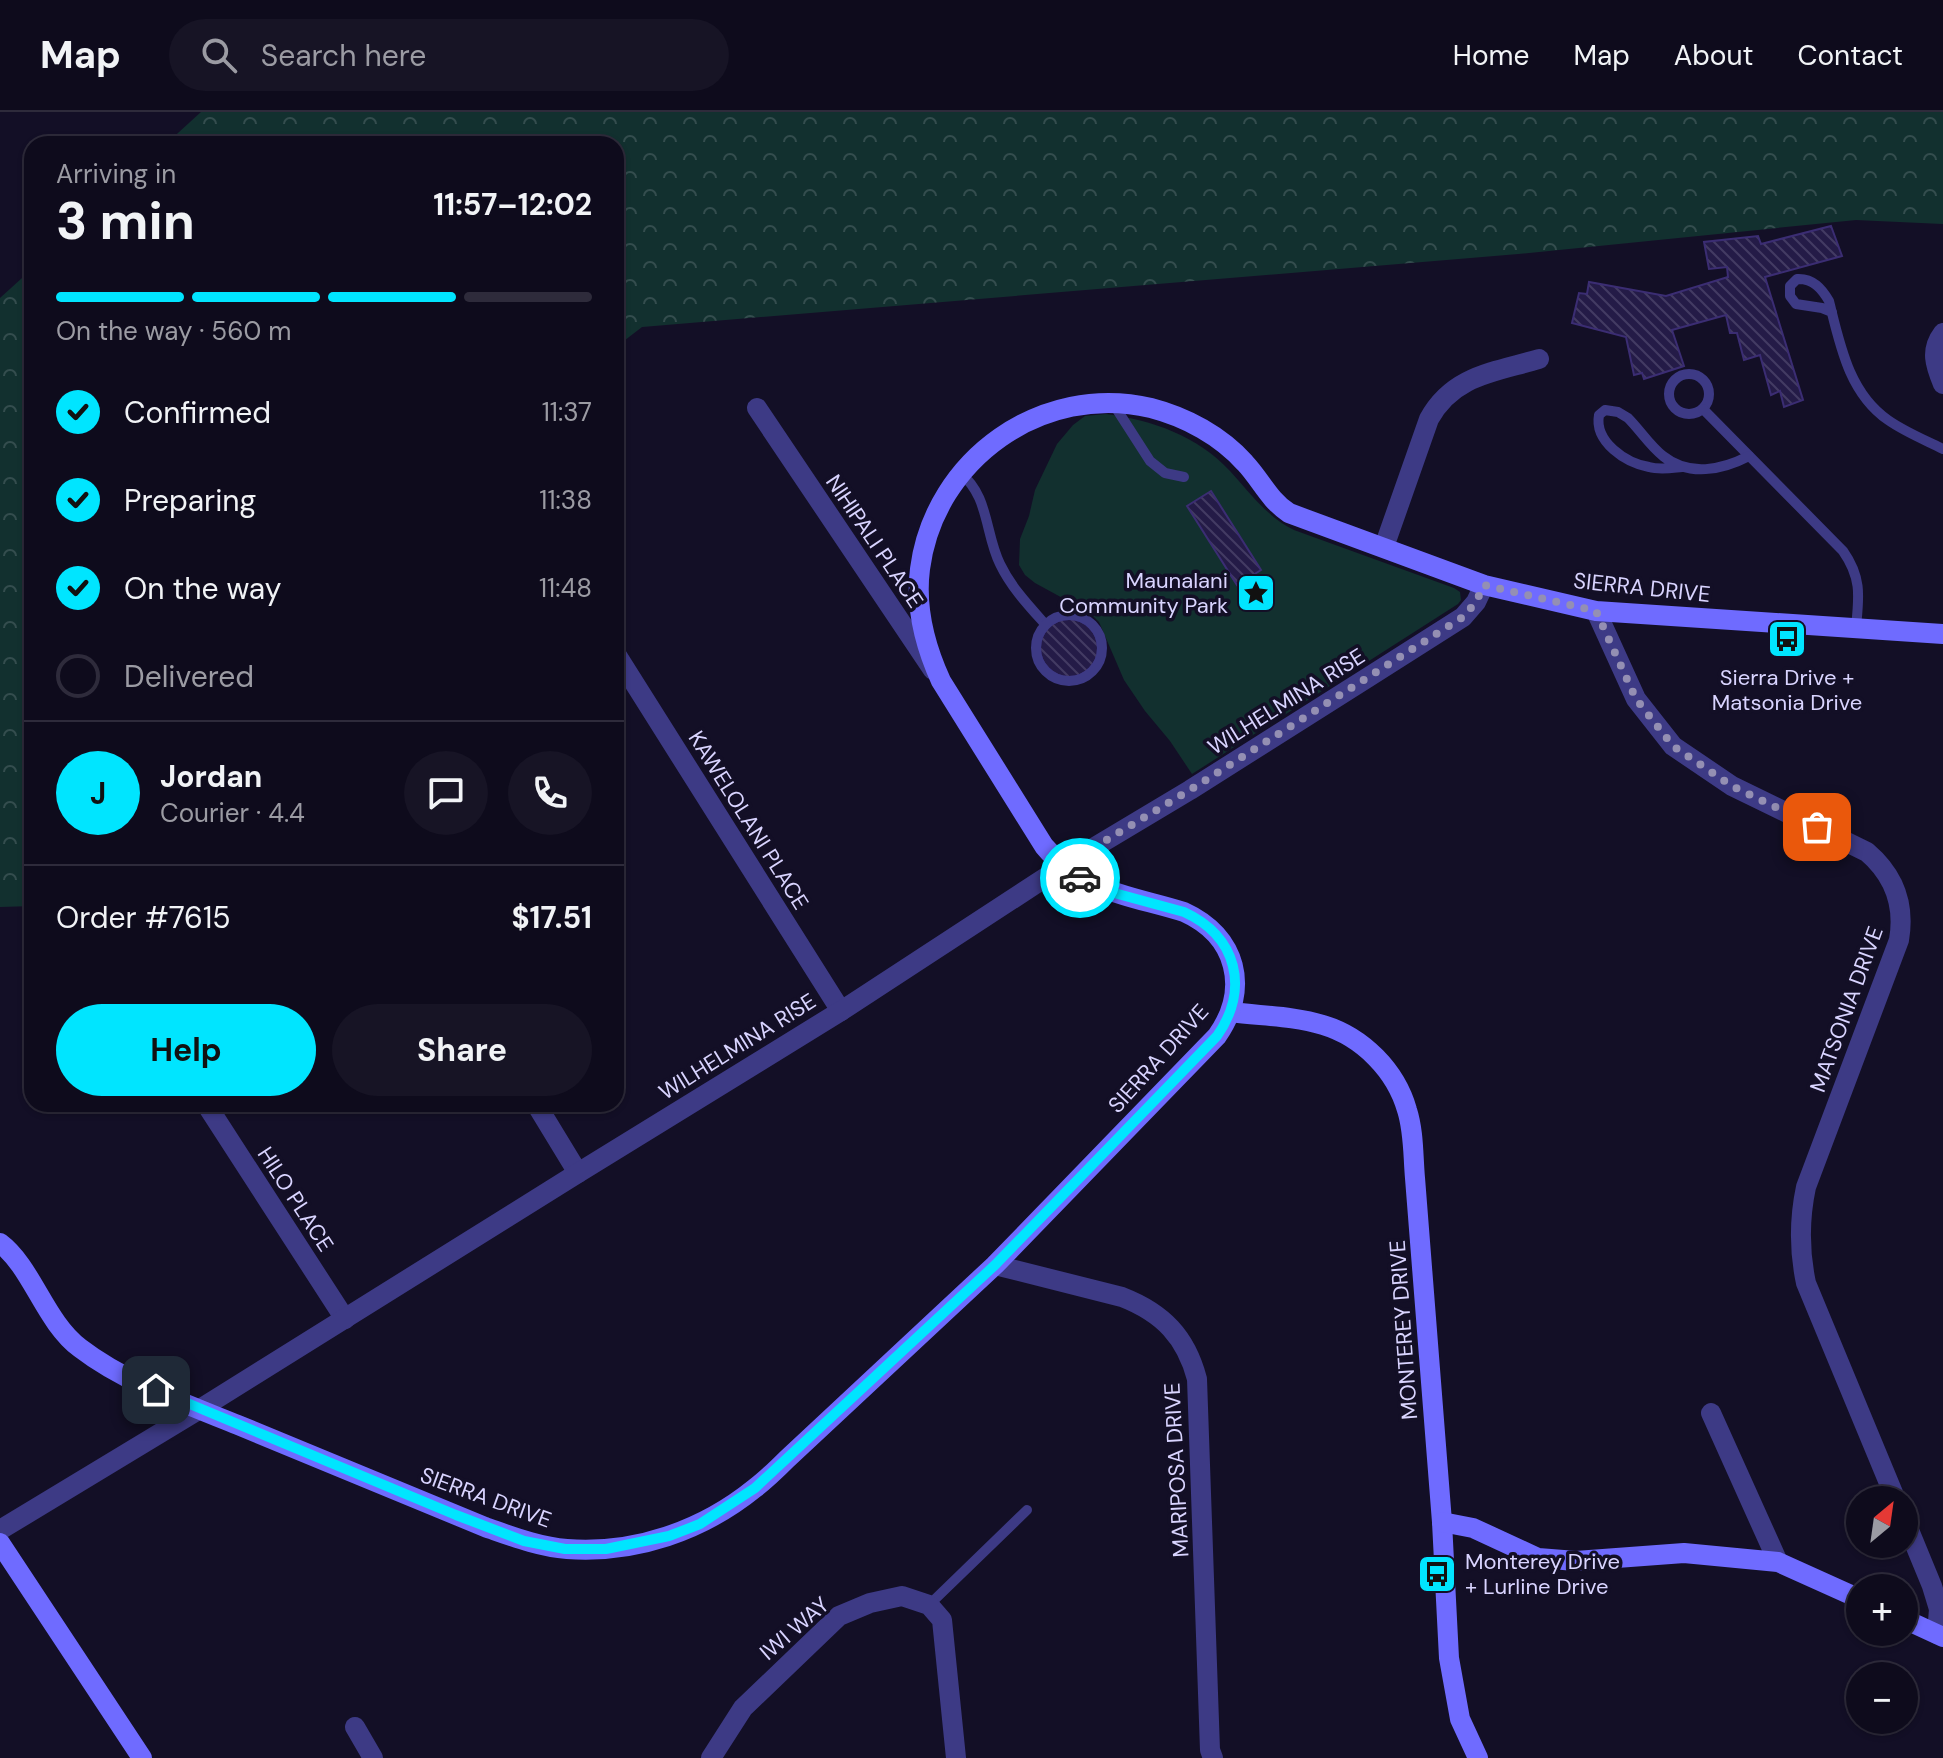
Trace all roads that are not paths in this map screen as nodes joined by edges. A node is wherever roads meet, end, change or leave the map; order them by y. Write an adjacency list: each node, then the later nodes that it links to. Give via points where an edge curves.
1 (1832, 312): 8 (lane, via 1849,371 1867,401 1890,422)
2 (1943, 333): 4 (street, via 1934,355)
3 (1539, 359): 13 (street, via 1475,378 1444,397 1429,419)
4 (1943, 384)
5 (1113, 404): 11 (street, SIERRA DRIVE, via 1039,415 981,451); 12 (lane, via 1150,461 1165,473); 13 (street, SIERRA DRIVE, via 1150,408 1192,424 1238,456 1282,508)
6 (757, 408): 20 (street, NIHIPALI PLACE)
7 (1703, 409): 7 (lane, via 1709,396 1706,382 1687,373 1674,379 1668,391 1676,410 1690,414); 9 (lane)
8 (1943, 449)
9 (1749, 456): 10 (lane, via 1709,469); 17 (lane, via 1849,560 1859,592)
10 (1682, 467): 10 (lane, via 1664,457 1622,414 1605,410 1599,415 1606,442 1621,456 1648,467)
11 (960, 473): 16 (lane, via 978,493 1007,578); 20 (street, SIERRA DRIVE, via 930,526 918,593 924,638)
12 (1184, 477)
13 (1384, 547): 14 (street, SIERRA DRIVE)
14 (1484, 585): 15 (street, SIERRA DRIVE); 21 (street, WILHELMINA RISE, via 1463,617)
15 (1596, 611): 17 (street, SIERRA DRIVE); 32 (street, MATSONIA DRIVE, via 1636,699 1673,746 1732,786 1867,852 1897,892 1899,940 1806,1187 1799,1235 1806,1283)
16 (1045, 624): 16 (lane, via 1035,642 1045,671 1063,681 1093,672 1102,643 1092,624 1064,614)
17 (1856, 627): 18 (street, SIERRA DRIVE)
18 (1943, 634)
19 (624, 667): 22 (street, KAWELOLANI PLACE)
20 (953, 701): 21 (street, SIERRA DRIVE, via 1044,846)
21 (1063, 866): 22 (street, WILHELMINA RISE); 23 (street, SIERRA DRIVE, via 1107,891 1184,912 1207,925 1224,945 1234,971)
22 (841, 1011): 26 (street, WILHELMINA RISE)
23 (1231, 1012): 28 (street, SIERRA DRIVE, via 1217,1036); 34 (street, MONTEREY DRIVE, via 1306,1021 1342,1033 1373,1055 1402,1095 1411,1127)
24 (211, 1112): 29 (street, HILO PLACE)
25 (541, 1112): 26 (street)
26 (578, 1173): 29 (street, WILHELMINA RISE)
27 (0, 1243): 30 (street, SIERRA DRIVE, via 77,1346 112,1370)
28 (995, 1265): 30 (street, SIERRA DRIVE, via 755,1488 700,1524 650,1542 565,1549 524,1541); 48 (street, MARIPOSA DRIVE, via 1138,1303 1177,1334 1193,1363)
29 (345, 1319): 30 (street, WILHELMINA RISE)
30 (200, 1409): 35 (street, WILHELMINA RISE)
31 (1711, 1413): 38 (street)
32 (1890, 1486)
33 (1027, 1510): 40 (lane)
34 (1442, 1522): 38 (street, via 1473,1528 1538,1558 1576,1561 1684,1553); 49 (street, MONTEREY DRIVE, via 1449,1658 1460,1719)
35 (0, 1530)
36 (0, 1543): 44 (street)
37 (1918, 1552): 42 (street, via 1939,1609)
38 (1778, 1562): 39 (street)
39 (1846, 1593)
40 (929, 1605): 46 (street, IWI WAY, via 902,1596 839,1616 743,1708); 47 (street, via 942,1620)
41 (1918, 1625): 42 (street)
42 (1940, 1635)
43 (355, 1727): 45 (street)
44 (142, 1758)
45 (373, 1758)
46 (711, 1758)
47 (956, 1758)
48 (1213, 1758)
49 (1478, 1758)

